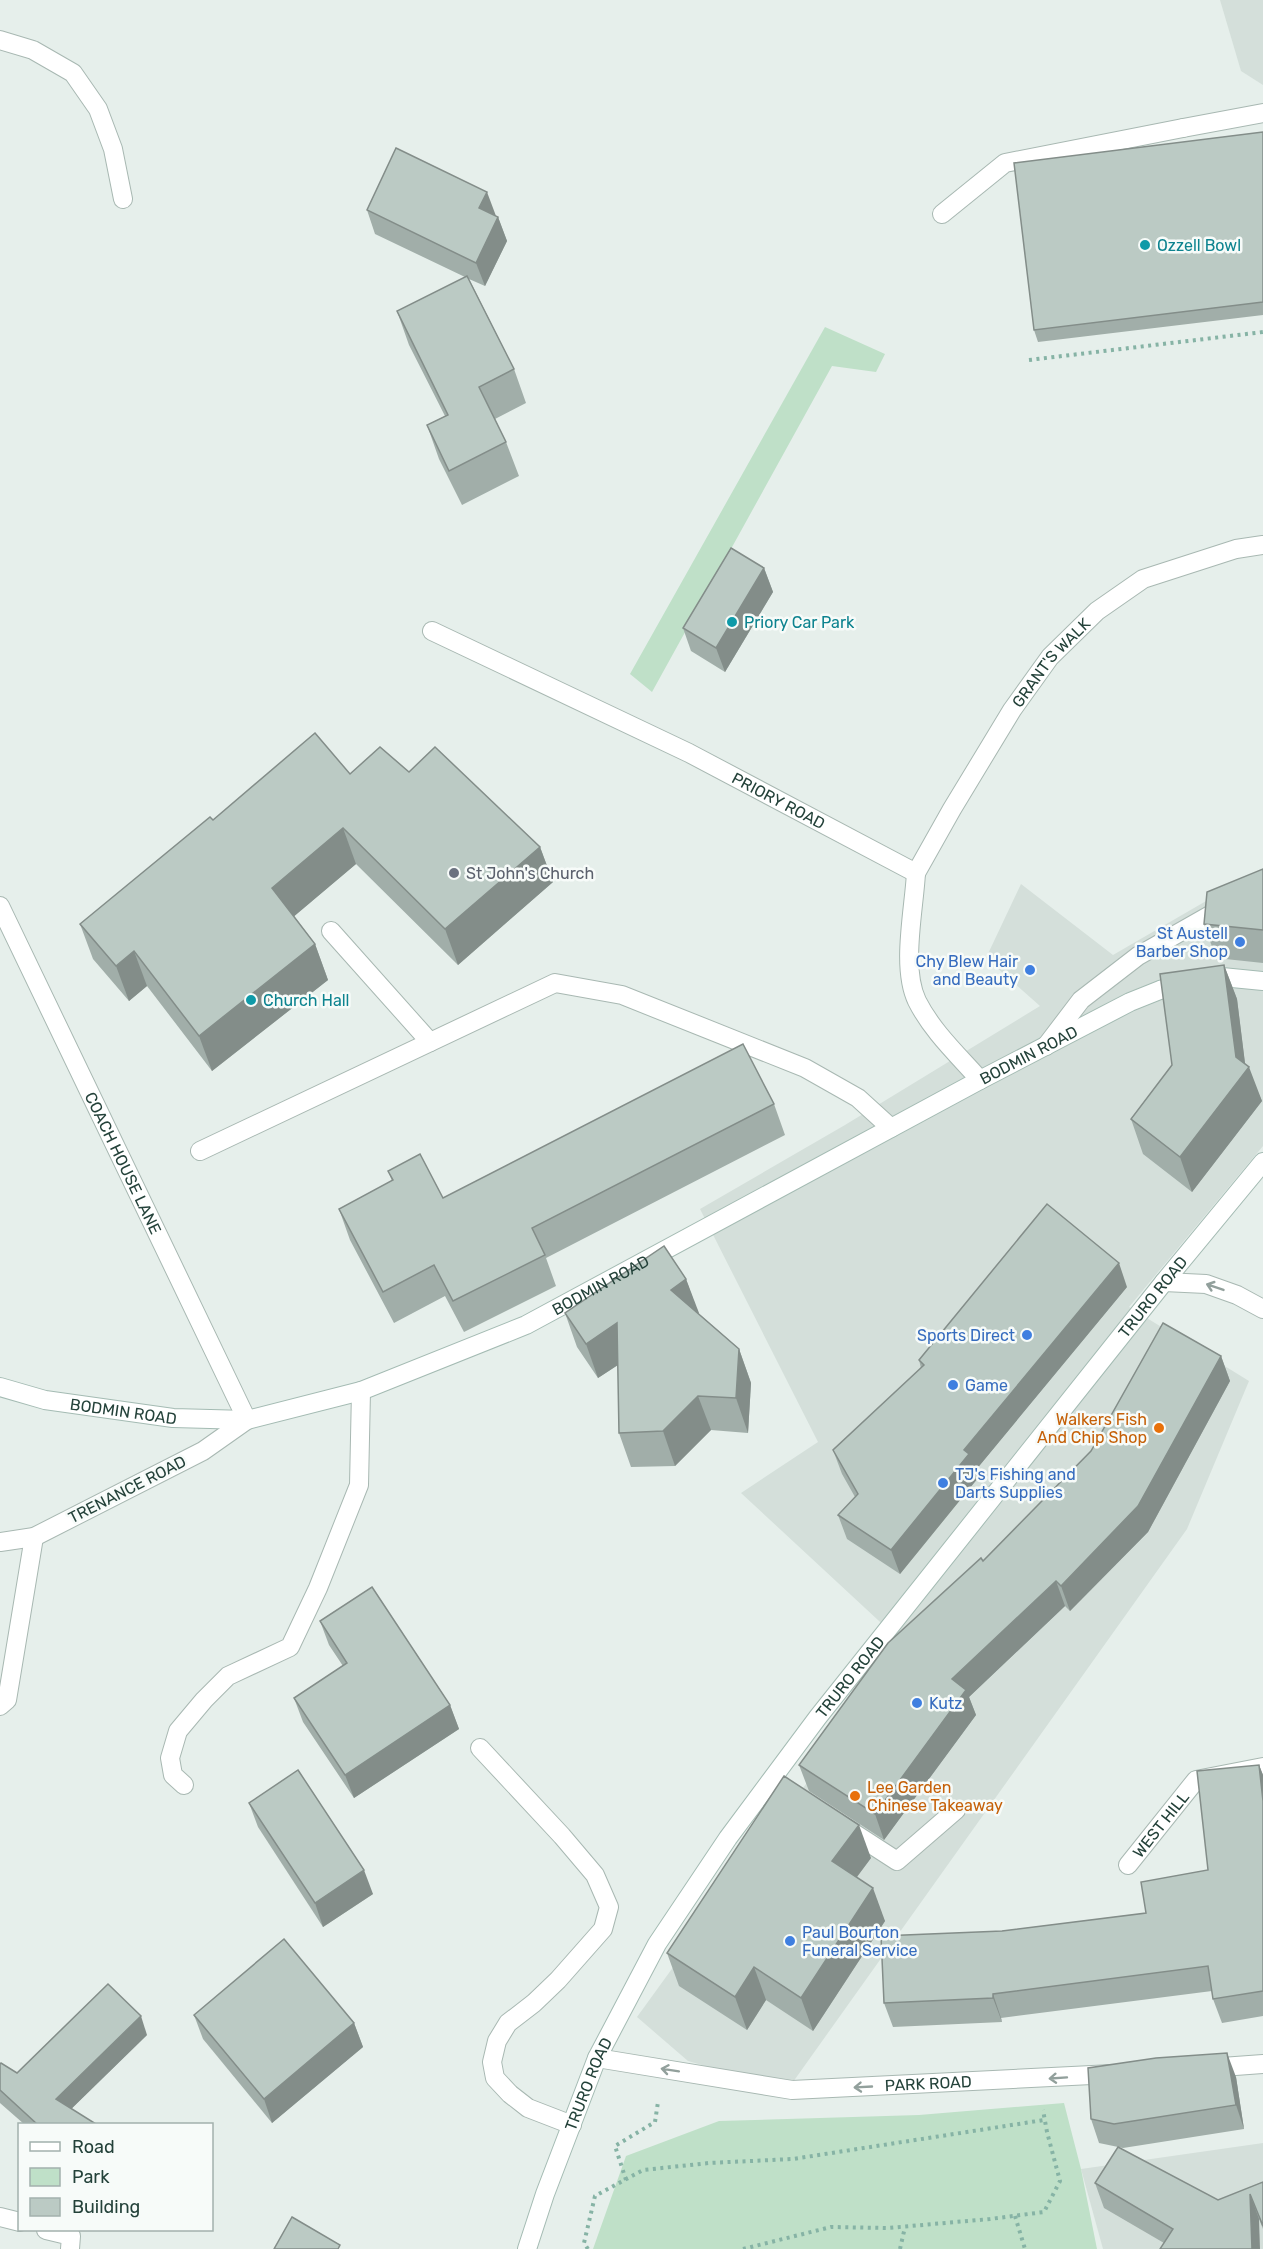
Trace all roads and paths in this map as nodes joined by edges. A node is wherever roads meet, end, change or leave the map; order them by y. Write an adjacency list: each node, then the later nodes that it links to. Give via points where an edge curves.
1 (0, 40): 3 (main road, via 33,50 73,73 98,109 113,149)
2 (1263, 113): 4 (main road, via 1005,163)
3 (123, 199)
4 (942, 214)
5 (1263, 332): 6 (path)
6 (1029, 360)
7 (1263, 545): 9 (main road, GRANT'S WALK, via 1236,549 1143,579 1097,611 1050,657 1012,710)
8 (432, 630): 9 (main road, PRIORY ROAD, via 699,758)
9 (916, 873): 16 (main road, via 910,973 916,1000 934,1028)
10 (1263, 885): 15 (main road, via 1138,956 1081,1000)
11 (0, 906): 24 (main road, COACH HOUSE LANE)
12 (331, 931): 14 (main road)
13 (1263, 981): 15 (main road, BODMIN ROAD, via 1222,977 1160,990)
14 (430, 1042): 17 (main road, via 555,983 622,995 805,1068 858,1098); 18 (main road)
15 (1046, 1046): 16 (main road, BODMIN ROAD)
16 (980, 1080): 17 (main road, BODMIN ROAD)
17 (891, 1128): 23 (main road, BODMIN ROAD, via 526,1325)
18 (200, 1151)
19 (1263, 1162): 20 (main road, TRURO ROAD)
20 (1164, 1282): 21 (main road, one-way to 20, via 1206,1284); 30 (main road, TRURO ROAD)
21 (1263, 1309)
22 (0, 1387): 24 (main road, BODMIN ROAD, via 45,1400 173,1418)
23 (361, 1391): 24 (main road, BODMIN ROAD); 31 (main road, via 359,1485 318,1588 290,1647 228,1676 178,1731 170,1758 173,1774)
24 (247, 1420): 25 (main road, TRENANCE ROAD, via 203,1451)
25 (34, 1537): 26 (main road, TRENANCE ROAD); 27 (main road, via 7,1700)
26 (0, 1542)
27 (0, 1706)
28 (480, 1748): 43 (main road, via 595,1875 609,1907 603,1929 558,1980 508,2023 497,2041 492,2062 495,2078 510,2094 528,2108)
29 (1263, 1767): 35 (main road, WEST HILL, via 1196,1780)
30 (771, 1780): 32 (main road); 36 (main road, TRURO ROAD, via 657,1944)
31 (184, 1785)
32 (791, 1792)
33 (956, 1810): 34 (main road, via 897,1861)
34 (830, 1817)
35 (1128, 1865)
36 (597, 2058): 38 (main road, PARK ROAD); 43 (main road, TRURO ROAD)
37 (1263, 2064): 39 (main road)
38 (663, 2069): 41 (main road, PARK ROAD, one-way to 38, via 792,2090); 44 (path, via 655,2122 615,2146)
39 (1193, 2069)
40 (1135, 2073): 41 (main road, PARK ROAD, one-way to 41)
41 (1042, 2079): 42 (path)
42 (1044, 2120): 44 (path, via 793,2159 643,2170); 45 (path, via 1060,2181 1044,2212)
43 (572, 2125): 52 (main road, TRURO ROAD)
44 (626, 2180): 53 (path, via 595,2196 584,2243)
45 (1015, 2216): 48 (path); 57 (path)
46 (0, 2217): 47 (main road)
47 (18, 2222)
48 (905, 2227): 50 (path, via 831,2227); 56 (path)
49 (53, 2231): 51 (main road, via 71,2236)
50 (767, 2244): 54 (path); 55 (path)
51 (70, 2249)
52 (527, 2249)
53 (588, 2249)
54 (743, 2249)
55 (771, 2249)
56 (900, 2249)
57 (1025, 2249)

